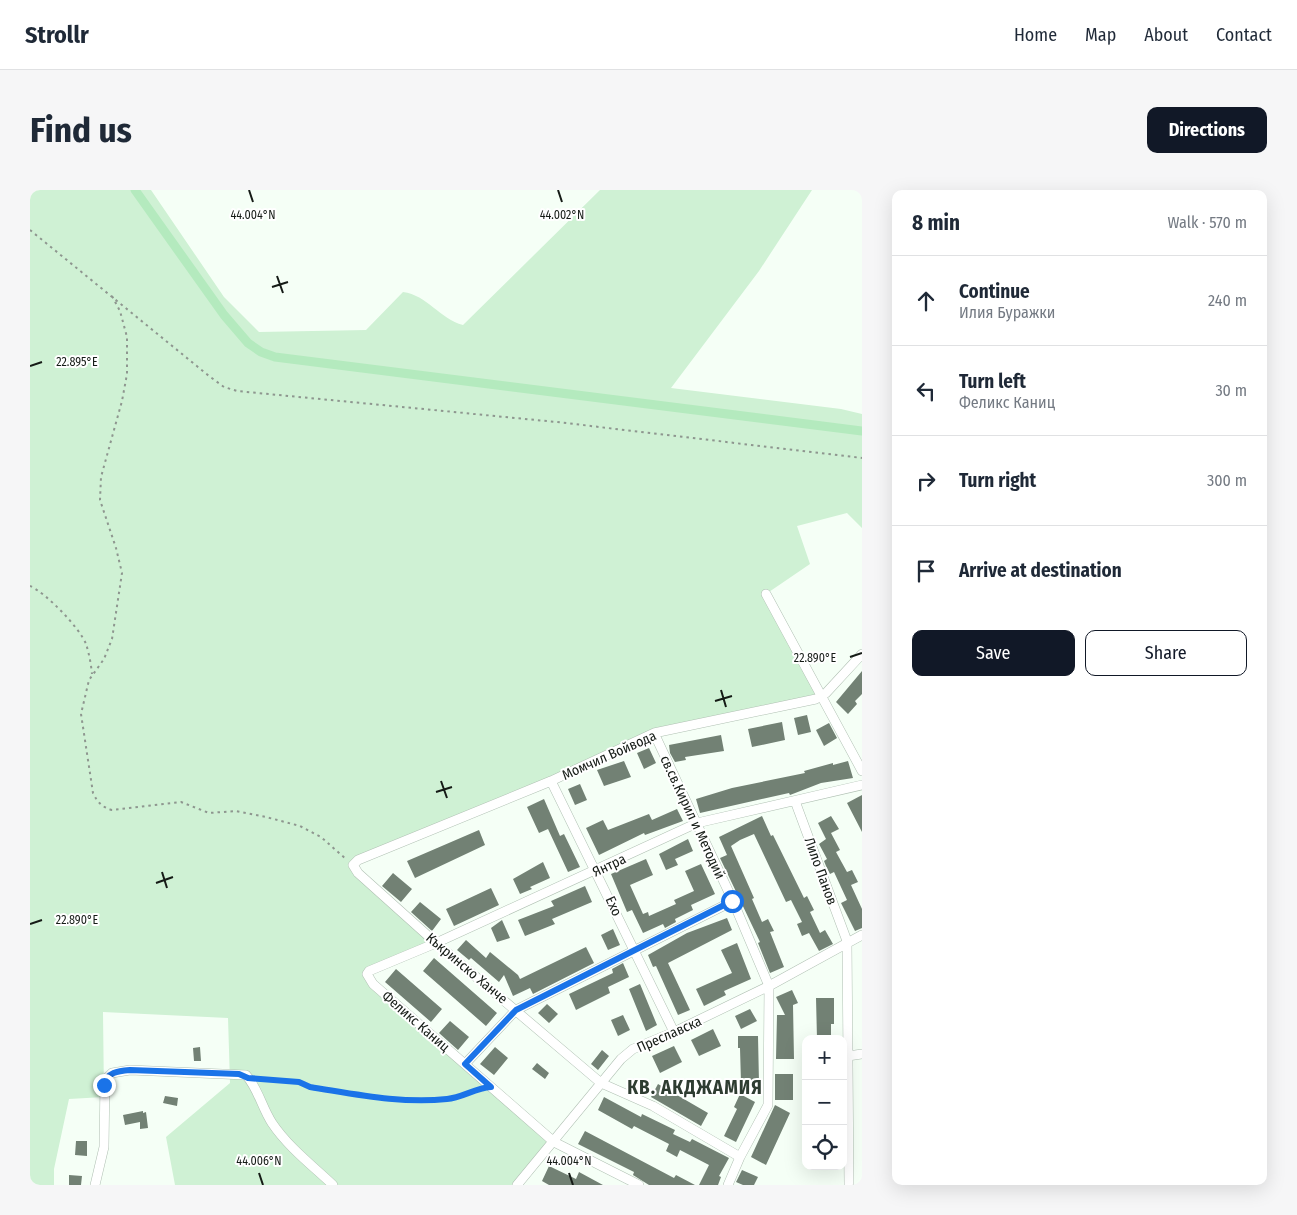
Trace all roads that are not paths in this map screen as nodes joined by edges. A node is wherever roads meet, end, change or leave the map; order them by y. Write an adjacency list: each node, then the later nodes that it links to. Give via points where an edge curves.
1 (766, 594): 3 (street)
2 (862, 654): 3 (street)
3 (821, 696): 4 (street, Момчил Войвода); 5 (street)
4 (654, 733): 6 (street, Момчил Войвода); 9 (street, св.св.Кирил и Методий)
5 (862, 772)
6 (551, 780): 10 (street, Момчил Войвода, via 358,860); 11 (street, Ехо)
7 (862, 785): 8 (street, Янтра)
8 (795, 801): 9 (street, Янтра); 14 (street, Лило Панов)
9 (697, 824): 11 (street, Янтра); 12 (street, св.св.Кирил и Методий)
10 (353, 865): 15 (street, Къкринско Ханче)
11 (597, 870): 15 (street, Янтра); 16 (street, Ехо)
12 (732, 901): 16 (street); 18 (street, св.св.Кирил и Методий)
13 (862, 935): 14 (street, Преславска)
14 (847, 941): 18 (street, Преславска); 22 (street, Лило Панов)
15 (436, 943): 17 (street, Янтра, via 374,968); 19 (street, Къкринско Ханче)
16 (635, 950): 19 (street); 20 (street, Ехо)
17 (367, 974): 23 (street, Феликс Каниц, via 373,984)
18 (769, 986): 20 (street, Преславска); 26 (street, св.св.Кирил и Методий, via 768,1105)
19 (516, 1010): 23 (street); 24 (street, Къкринско Ханче)
20 (674, 1032): 24 (street, Преславска, via 633,1049)
21 (862, 1054): 22 (street)
22 (848, 1056): 32 (street, Лило Панов)
23 (465, 1064): 25 (street, Феликс Каниц)
24 (601, 1083): 25 (street, Преславска); 26 (street, Къкринско Ханче, via 653,1106)
25 (554, 1142): 29 (street, Преславска); 30 (street, Феликс Каниц)
26 (740, 1157): 31 (street, св.св.Кирил и Методий)
27 (95, 1185): 28 (street, via 104,1147 104,1085 108,1077 130,1070 239,1074 248,1078 278,1131)
28 (333, 1185)
29 (517, 1185)
30 (638, 1185)
31 (728, 1185)
32 (849, 1185)

